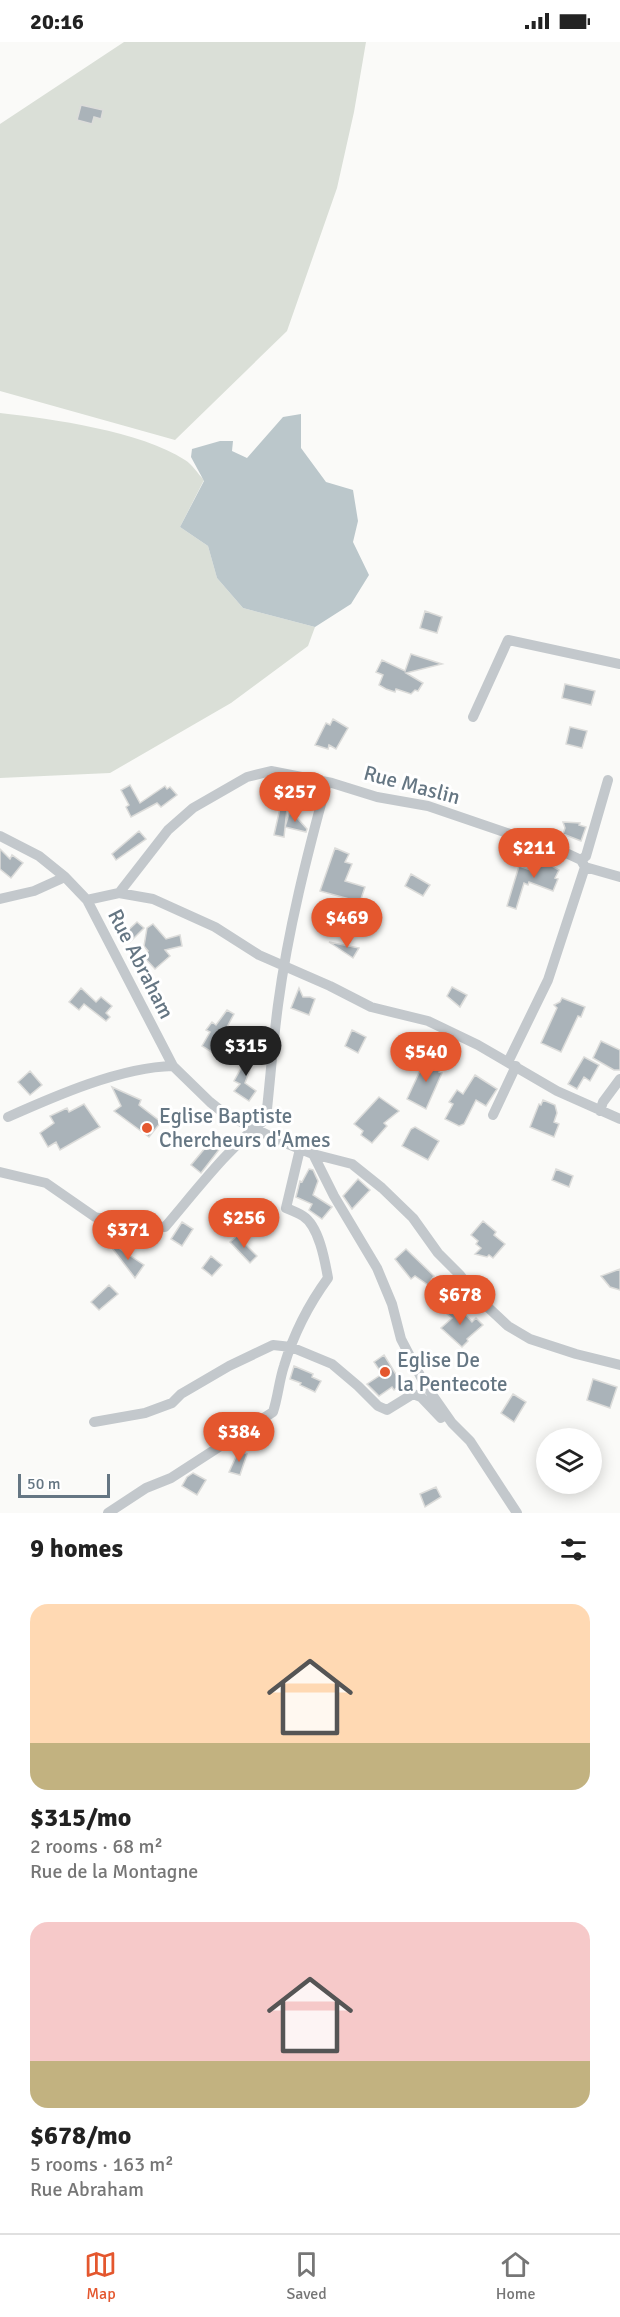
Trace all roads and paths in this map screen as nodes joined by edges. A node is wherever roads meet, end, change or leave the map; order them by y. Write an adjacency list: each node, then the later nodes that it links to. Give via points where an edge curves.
1 (620, 664): 2 (street, via 508,640)
2 (473, 717)
3 (608, 780): 6 (street)
4 (327, 782): 6 (street, Rue Maslin, via 377,797 428,806 566,853); 9 (street, Rue Maslin, via 271,771 247,777 193,808 168,830); 12 (street)
5 (0, 836): 7 (street, Rue Abraham, via 39,856)
6 (583, 863): 8 (street, Rue Maslin); 13 (street, via 548,980)
7 (65, 877): 10 (street, via 34,891); 11 (street, Rue Abraham)
8 (620, 877)
9 (119, 893): 11 (street); 12 (street, via 153,899 215,927)
10 (0, 899)
11 (87, 900): 14 (street, Rue Abraham)
12 (285, 968): 13 (street, via 371,1007 428,1021); 20 (street, via 266,1119)
13 (512, 1064): 16 (street); 17 (street)
14 (172, 1066): 18 (street, via 154,1066 80,1088); 20 (street, Rue Abraham, via 225,1114)
15 (620, 1079): 16 (street)
16 (600, 1111): 19 (street)
17 (493, 1115)
18 (8, 1117)
19 (620, 1119)
20 (253, 1129): 21 (street, Rue Abraham); 23 (street, via 165,1227 132,1226 95,1217 46,1183)
21 (300, 1149): 22 (street, Rue Abraham); 24 (street, via 286,1208 306,1217 315,1232 328,1278)
22 (314, 1154): 25 (street, Rue Abraham, via 352,1164 382,1188 508,1326 530,1339); 27 (street, via 333,1196 377,1268 401,1339 434,1400)
23 (0, 1172)
24 (291, 1347): 26 (street, via 273,1345 245,1358 172,1403 145,1413); 27 (street, via 332,1364 378,1406 387,1410 413,1394 444,1421); 28 (street, via 273,1412 171,1478 146,1488)
25 (620, 1365)
26 (94, 1422)
27 (452, 1423): 29 (street, via 464,1432)
28 (108, 1513)
29 (517, 1513)

